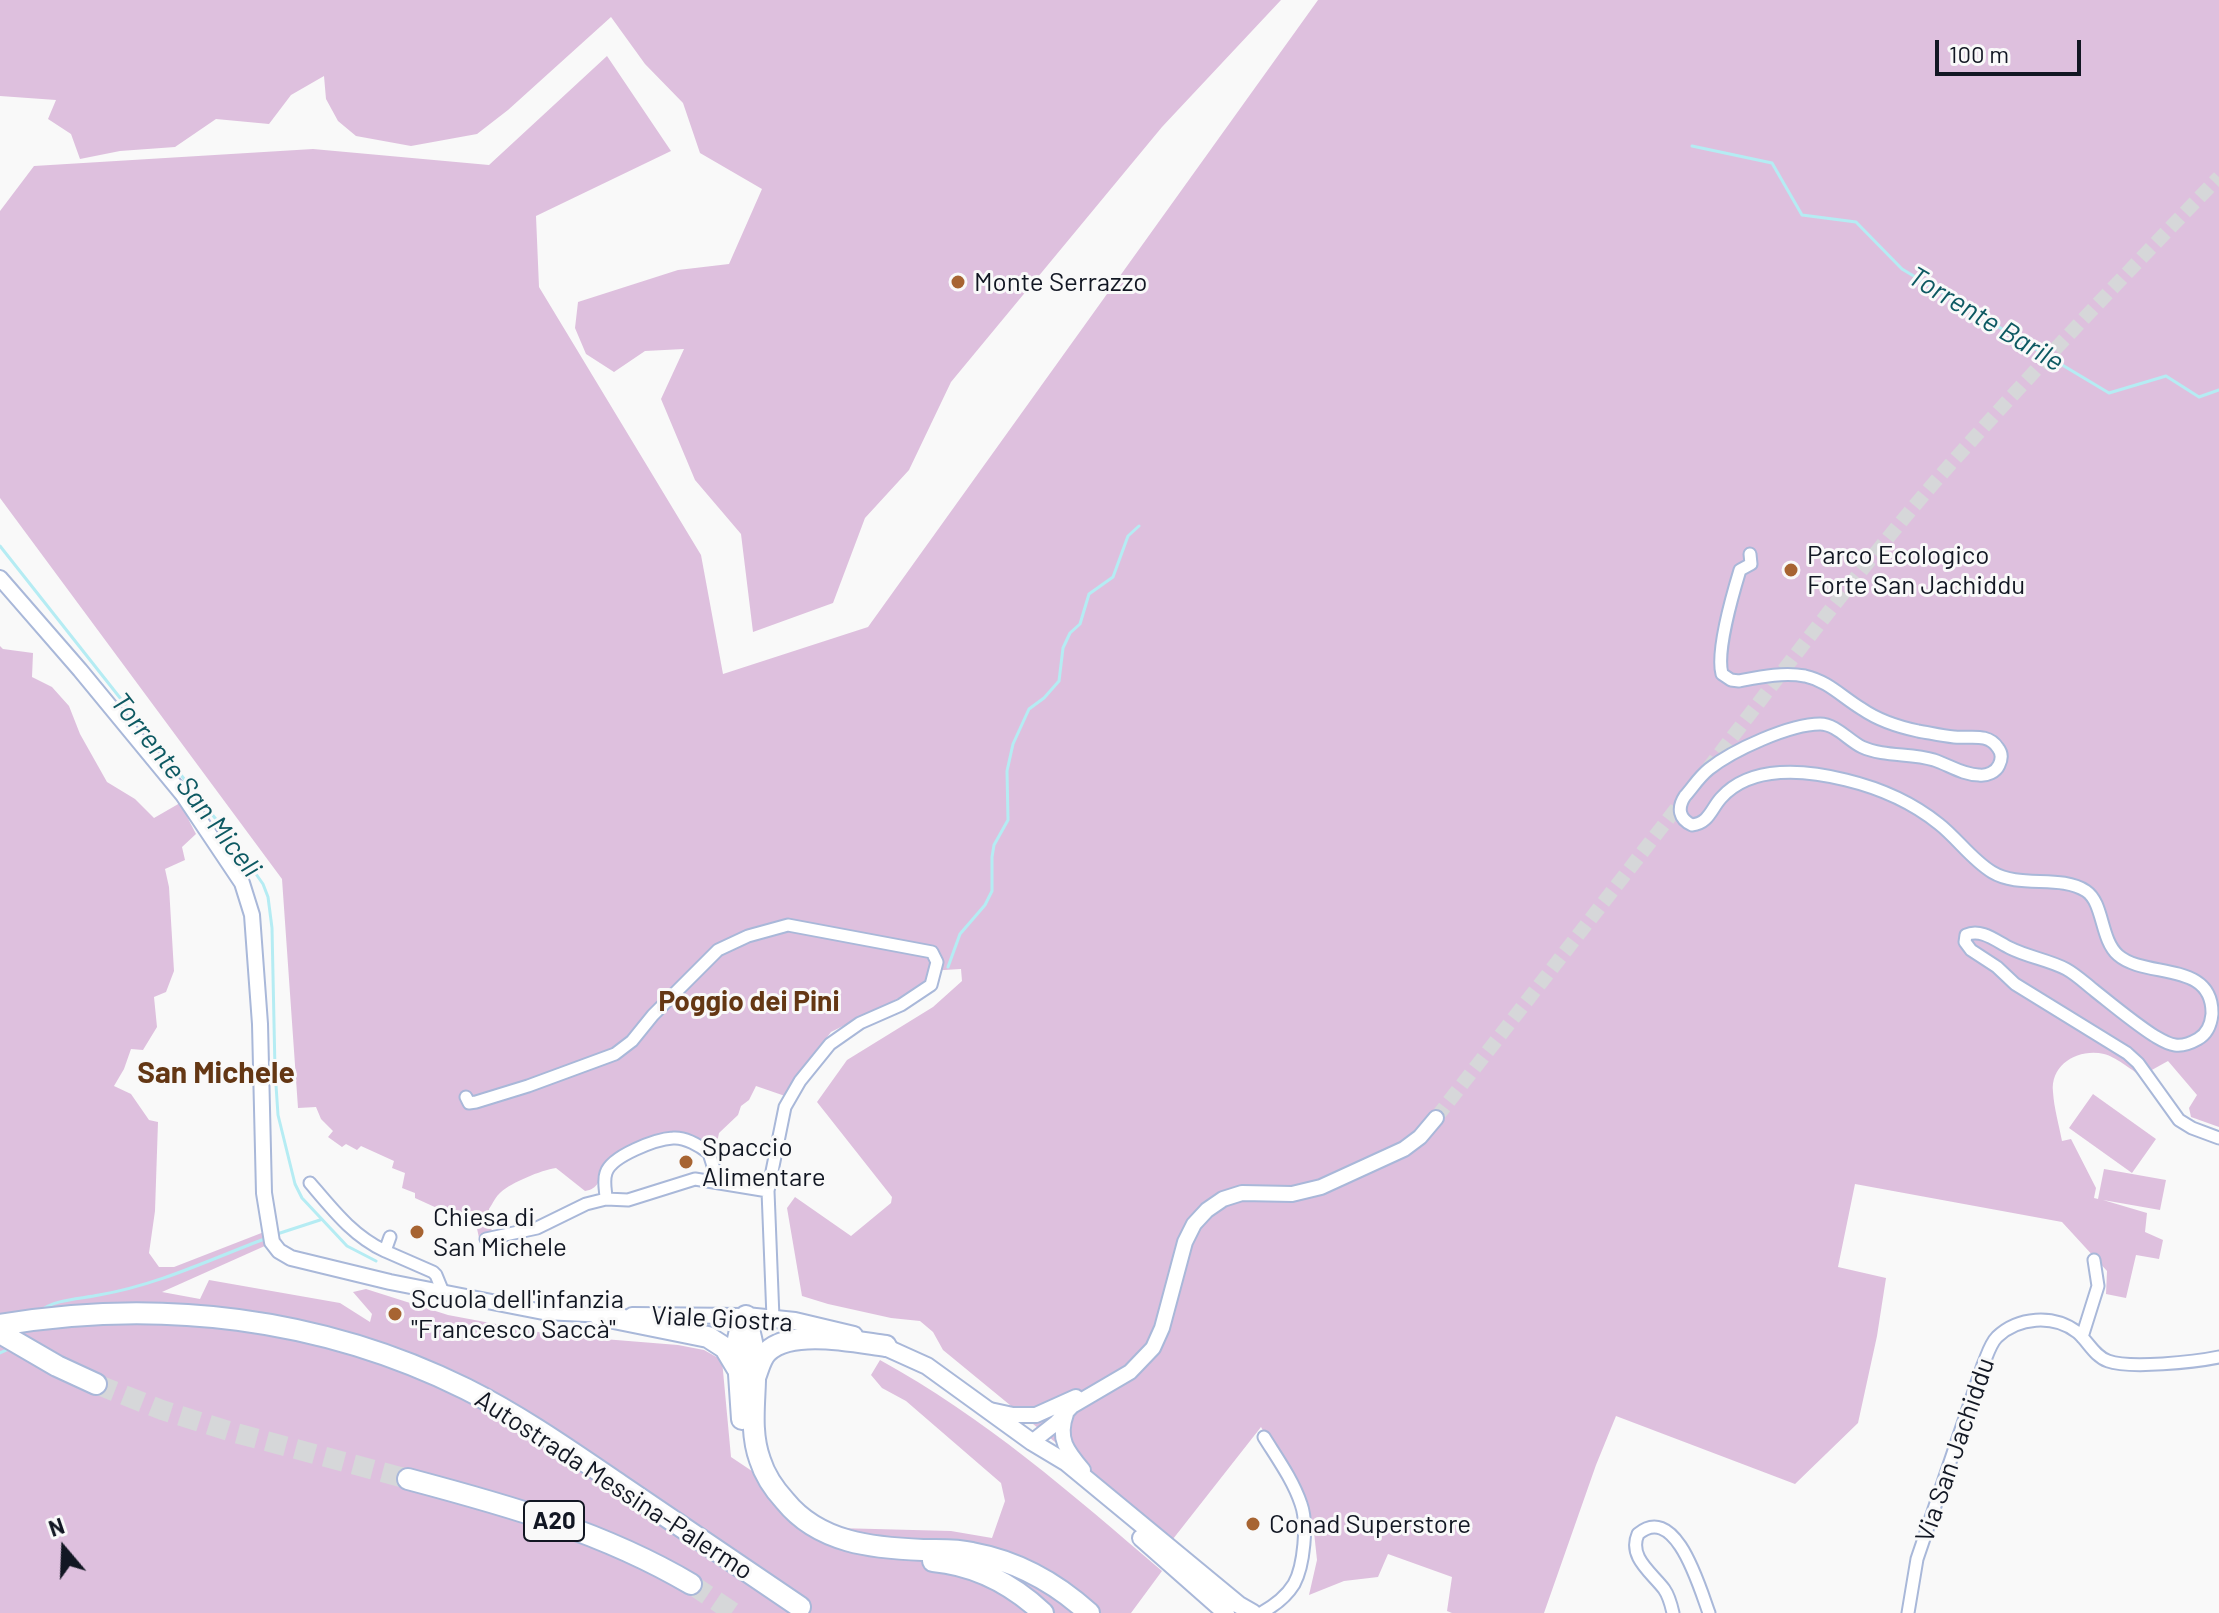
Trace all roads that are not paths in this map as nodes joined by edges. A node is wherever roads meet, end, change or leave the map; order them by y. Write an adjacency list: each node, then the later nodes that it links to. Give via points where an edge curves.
1 (1750, 554): 5 (street, via 1751,564 1740,570 1736,583 1720,659 1722,674 1739,681 1785,674 1818,679 1887,722 1946,737 1991,740 2001,760 1988,774 1969,774 1935,761 1865,749 1826,725 1808,725 1757,742 1709,769 1681,801 1681,817 1692,825 1704,822 1732,787 1768,773 1846,780 1917,808 1994,874 2086,891 2117,954 2189,977 2205,990 2212,1015 2201,1037 2178,1046 2165,1042 2068,970 1980,933 1966,935 1965,942 2015,984 2127,1053 2175,1116)
2 (0, 578): 14 (street, Viale Giostra, via 183,795 242,883 253,930 263,1067 263,1175 271,1235 279,1251)
3 (466, 1097): 8 (street, via 469,1103 476,1102 615,1054 718,950 748,936 788,925 932,952 937,962 931,985 830,1044 800,1081 785,1107)
4 (1436, 1118): 24 (street, via 1404,1149 1321,1187 1299,1193 1242,1193 1207,1210 1185,1242 1153,1348 1130,1372)
5 (2219, 1138)
6 (718, 1182): 8 (street); 9 (street, via 695,1179 628,1200); 9 (street, via 709,1153 672,1138 611,1165 605,1176)
7 (310, 1183): 12 (street, via 358,1236)
8 (768, 1191): 17 (street)
9 (606, 1199): 11 (street, via 574,1208 537,1228)
10 (390, 1237): 12 (street)
11 (486, 1239)
12 (385, 1251): 14 (street, via 433,1272)
13 (2094, 1260): 19 (street, via 2098,1286)
14 (443, 1292): 15 (street, Viale Giostra, via 543,1312)
15 (599, 1315): 16 (street, Viale Giostra); 22 (highway, via 708,1337 730,1354)
16 (746, 1316): 17 (main road, Viale Giostra); 22 (highway, via 755,1356)
17 (773, 1318): 20 (main road, Viale Giostra, via 819,1325)
18 (4, 1327): 23 (highway, Autostrada Messina-Palermo / A20, via 57,1366); 35 (highway, Autostrada Messina-Palermo / A20, via 106,1313 202,1315 317,1334 380,1353 497,1405)
19 (2082, 1337): 21 (street, Via San Jachiddu, via 2102,1358 2117,1363); 44 (street, Via San Jachiddu, via 2042,1319 2010,1329 1994,1341 1917,1559)
20 (886, 1346): 22 (highway, via 787,1340 762,1358); 25 (main road, Viale Giostra, via 927,1366)
21 (2219, 1357)
22 (748, 1379): 32 (highway, via 745,1454 769,1503 797,1530 834,1551 866,1558)
23 (96, 1384)
24 (1099, 1389): 26 (street); 27 (street)
25 (990, 1410): 26 (street, via 1027,1416); 29 (main road, Viale Giostra)
26 (1050, 1410): 29 (street, via 1039,1421)
27 (1066, 1413): 29 (street); 31 (street, via 1063,1441)
28 (1264, 1437): 34 (street, via 1304,1515 1300,1569)
29 (1032, 1442): 31 (main road, Viale Giostra); 38 (main road, Viale Giostra)
30 (408, 1479): 33 (highway, Autostrada Messina-Palermo / A20, via 591,1534)
31 (1107, 1497): 39 (main road, Viale Giostra)
32 (903, 1554): 36 (highway, via 981,1572); 37 (highway, via 959,1550 1000,1560 1050,1583)
33 (691, 1584)
34 (1283, 1598): 40 (street); 41 (street)
35 (800, 1607)
36 (1043, 1613)
37 (1089, 1613)
38 (1226, 1613)
39 (1253, 1613)
40 (1261, 1613)
41 (1277, 1613)
42 (1673, 1613): 43 (street, via 1666,1593 1636,1554 1636,1537 1651,1527 1667,1530 1683,1549)
43 (1709, 1613)
44 (1908, 1613)

